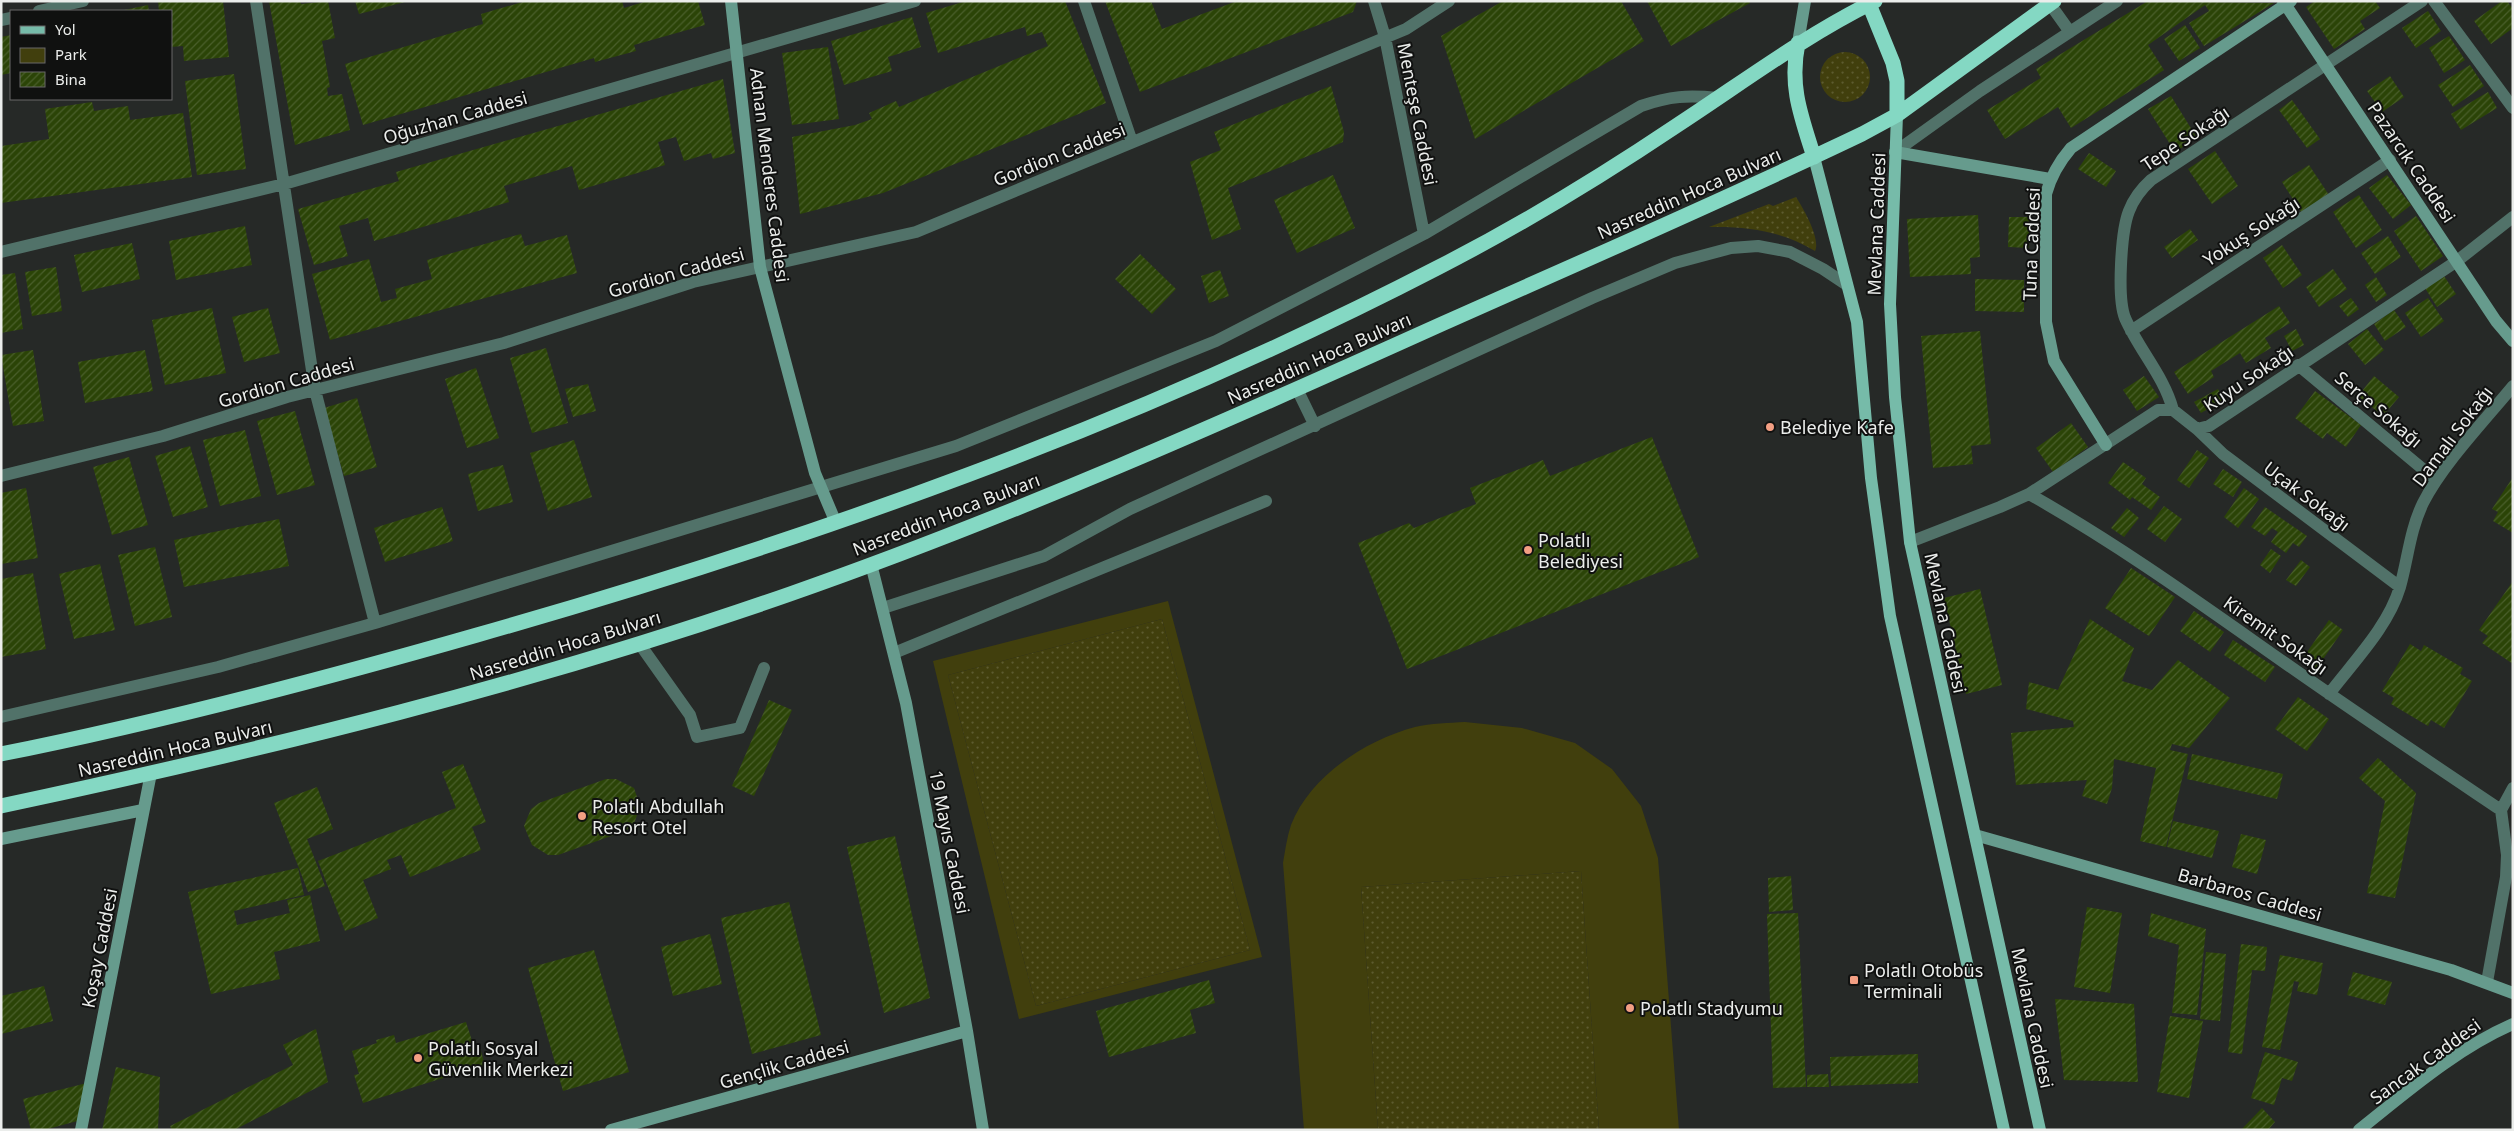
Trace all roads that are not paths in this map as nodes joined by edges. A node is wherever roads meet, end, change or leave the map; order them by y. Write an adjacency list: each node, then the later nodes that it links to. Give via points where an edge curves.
1 (83, 1): 15 (street)
2 (256, 1): 29 (street)
3 (731, 1): 19 (street, Adnan Menderes Caddesi)
4 (915, 1): 19 (street, Oğuzhan Caddesi)
5 (1084, 1): 24 (street)
6 (1374, 1): 17 (street, Menteşe Caddesi)
7 (1450, 1): 17 (street, Gordion Caddesi, via 1406,29)
8 (1805, 1): 18 (street)
9 (2117, 1): 16 (street)
10 (2422, 1): 20 (street, Tepe Sokağı)
11 (2434, 1): 22 (street)
12 (1871, 2): 18 (highway, Nasreddin Hoca Bulvarı); 23 (highway, via 1893,63 1897,81)
13 (2286, 2): 20 (street, Pazarcık Caddesi); 28 (street, Tuna Caddesi, via 2071,148)
14 (2052, 3): 16 (street); 23 (highway, Nasreddin Hoca Bulvarı)
15 (43, 10)
16 (2070, 32): 25 (street)
17 (1385, 37): 24 (street, Gordion Caddesi); 31 (street, Menteşe Caddesi)
18 (1798, 43): 21 (highway, Nasreddin Hoca Bulvarı); 26 (highway, via 1794,80 1798,108)
19 (737, 54): 29 (street, Oğuzhan Caddesi); 34 (street, Adnan Menderes Caddesi)
20 (2326, 66): 27 (street, Pazarcık Caddesi); 36 (street, Tepe Sokağı, via 2151,180 2138,193 2128,212 2121,286 2124,315)
21 (1718, 98): 31 (street, via 1689,95 1664,98 1641,106); 51 (highway, Nasreddin Hoca Bulvarı, via 1516,226 1342,315 1133,409)
22 (2513, 108)
23 (1897, 115): 25 (main road, Mevlana Caddesi); 26 (highway, Nasreddin Hoca Bulvarı)
24 (1132, 142): 34 (street, Gordion Caddesi, via 916,232)
25 (1895, 152): 28 (street); 52 (main road, Mevlana Caddesi, via 1890,304 1894,397)
26 (1814, 157): 35 (main road, Mevlana Caddesi); 40 (highway, Nasreddin Hoca Bulvarı)
27 (2390, 160): 33 (street, Pazarcık Caddesi); 36 (street, Yokuş Sokağı)
28 (2050, 179): 45 (street, Tuna Caddesi, via 2046,194 2046,322 2049,343 2054,361)
29 (284, 184): 32 (street, Oğuzhan Caddesi); 41 (street)
30 (2513, 217): 33 (street, Kuyu Sokağı)
31 (1424, 234): 48 (street, via 1216,341 956,446)
32 (1, 252)
33 (2457, 261): 37 (street, Pazarcık Caddesi); 38 (street, Kuyu Sokağı)
34 (760, 267): 41 (street, Gordion Caddesi, via 693,282 504,343); 48 (street, Adnan Menderes Caddesi)
35 (1847, 285): 43 (street, via 1790,252 1758,246 1731,248 1675,262); 77 (main road, Mevlana Caddesi, via 1858,330 1871,478 1890,616)
36 (2131, 331): 42 (street, Tepe Sokağı, via 2169,394)
37 (2513, 341)
38 (2298, 364): 44 (street, Kuyu Sokağı, via 2209,426); 47 (street, Serçe Sokağı)
39 (2513, 386): 47 (street, Damalı Sokağı)
40 (1297, 388): 43 (street); 53 (highway, Nasreddin Hoca Bulvarı, via 1039,499)
41 (315, 390): 46 (street, Gordion Caddesi, via 163,436); 56 (street)
42 (2173, 410): 44 (street, Kuyu Sokağı); 45 (street, via 2158,410)
43 (1315, 426): 55 (street, via 1130,509 1044,556)
44 (2197, 429): 54 (street, Uçak Sokağı, via 2222,454)
45 (2106, 446): 49 (street)
46 (1, 476)
47 (2436, 480): 54 (street, Damalı Sokağı, via 2413,528)
48 (821, 488): 51 (street, Adnan Menderes Caddesi); 56 (street)
49 (2029, 494): 52 (street); 60 (street, Kiremit Sokağı, via 2158,574)
50 (1266, 501): 58 (street)
51 (836, 523): 62 (highway, Nasreddin Hoca Bulvarı, via 597,601 321,678 133,726)
52 (1910, 542): 68 (main road, Mevlana Caddesi)
53 (871, 564): 55 (street, 19 Mayıs Caddesi); 57 (highway, Nasreddin Hoca Bulvarı)
54 (2400, 587): 60 (street, Damalı Sokağı, via 2374,635)
55 (883, 608): 58 (street, 19 Mayıs Caddesi)
56 (375, 623): 61 (street, via 218,667)
57 (639, 643): 59 (street, via 690,715 697,737 740,728); 63 (highway, Nasreddin Hoca Bulvarı, via 371,722)
58 (894, 654): 73 (street, 19 Mayıs Caddesi)
59 (764, 668)
60 (2330, 694): 67 (street, Kiremit Sokağı)
61 (1, 717)
62 (1, 754)
63 (151, 773): 65 (highway, Nasreddin Hoca Bulvarı); 66 (street, Koşay Caddesi)
64 (2513, 788): 67 (street)
65 (1, 806)
66 (143, 810): 69 (street); 74 (street, Koşay Caddesi)
67 (2501, 810): 70 (street, via 2507,848 2506,877)
68 (1975, 835): 70 (street, Barbaros Caddesi); 78 (main road, Mevlana Caddesi)
69 (1, 839)
70 (2486, 982): 71 (street, Barbaros Caddesi)
71 (2513, 993)
72 (2513, 1024): 79 (street, Sancak Caddesi, via 2466,1049)
73 (967, 1031): 75 (street, Gençlik Caddesi); 76 (street, 19 Mayıs Caddesi)
74 (81, 1130)
75 (611, 1130)
76 (983, 1130)
77 (2004, 1130)
78 (2040, 1130)
79 (2359, 1130)

